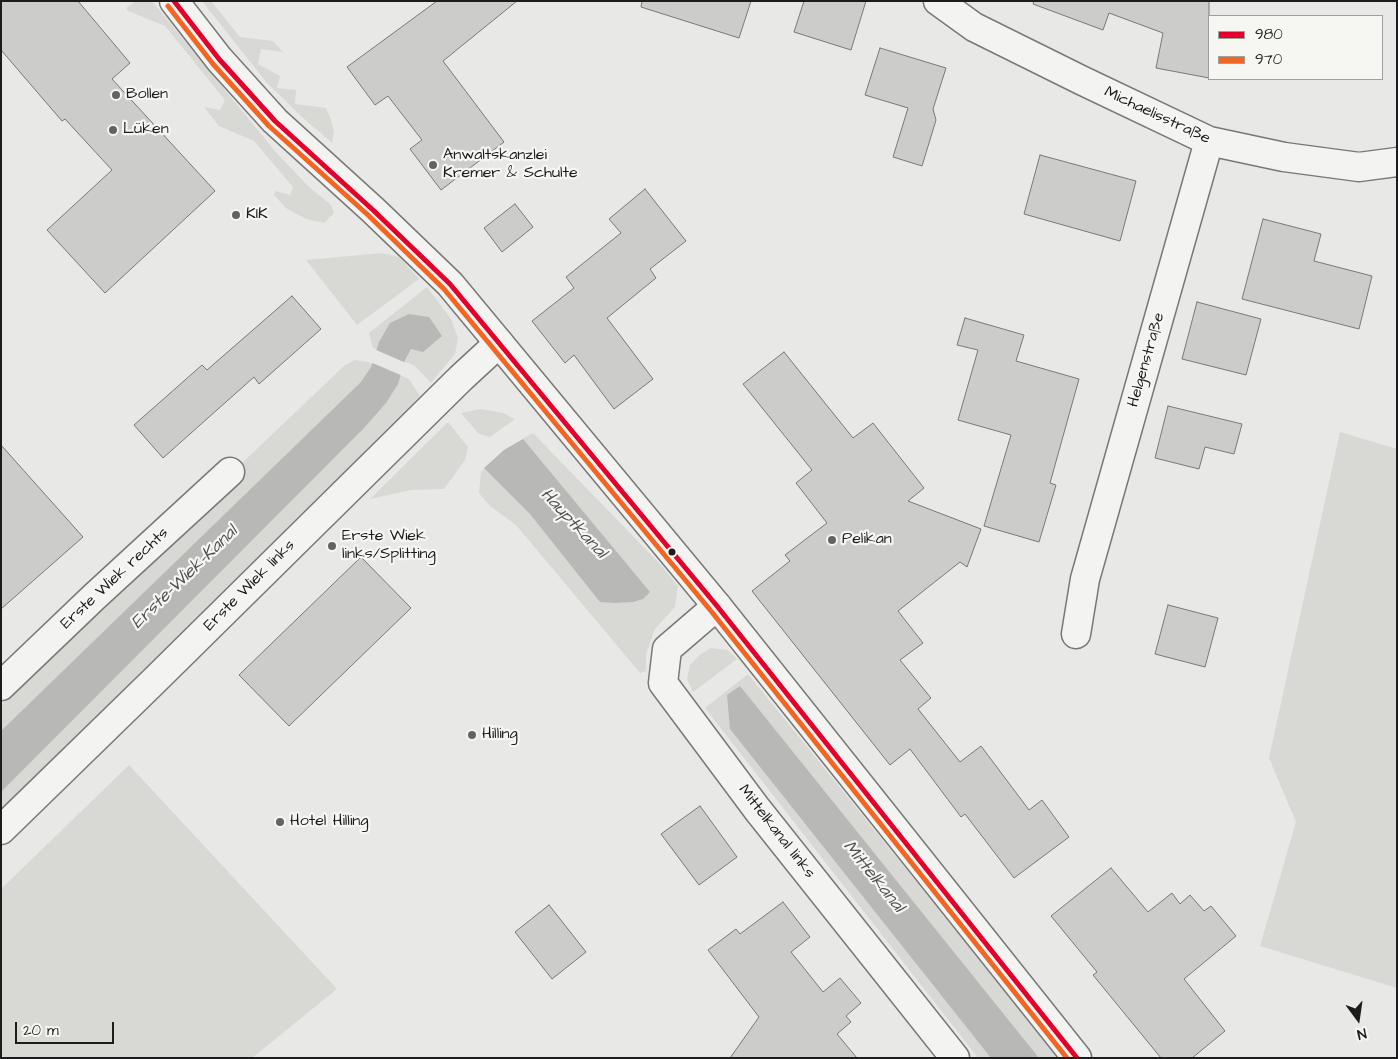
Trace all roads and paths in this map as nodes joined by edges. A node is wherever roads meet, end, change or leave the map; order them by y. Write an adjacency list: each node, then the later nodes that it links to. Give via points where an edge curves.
1 (174, 1): 5 (street, via 219,59 275,121 450,284)
2 (938, 1): 3 (street, Michaelisstraße, via 974,27)
3 (1209, 141): 4 (street, Michaelisstraße, via 1284,157 1359,167); 8 (street, Helgenstraße, via 1085,578)
4 (1397, 162)
5 (499, 343): 7 (street); 10 (street, Erste Wiek links)
6 (230, 472): 9 (street, Erste Wiek rechts)
7 (717, 606): 11 (street, Mittelkanal links, via 667,649 663,683 757,809); 12 (street)
8 (1076, 634)
9 (1, 686)
10 (1, 830)
11 (955, 1058)
12 (1077, 1058)

